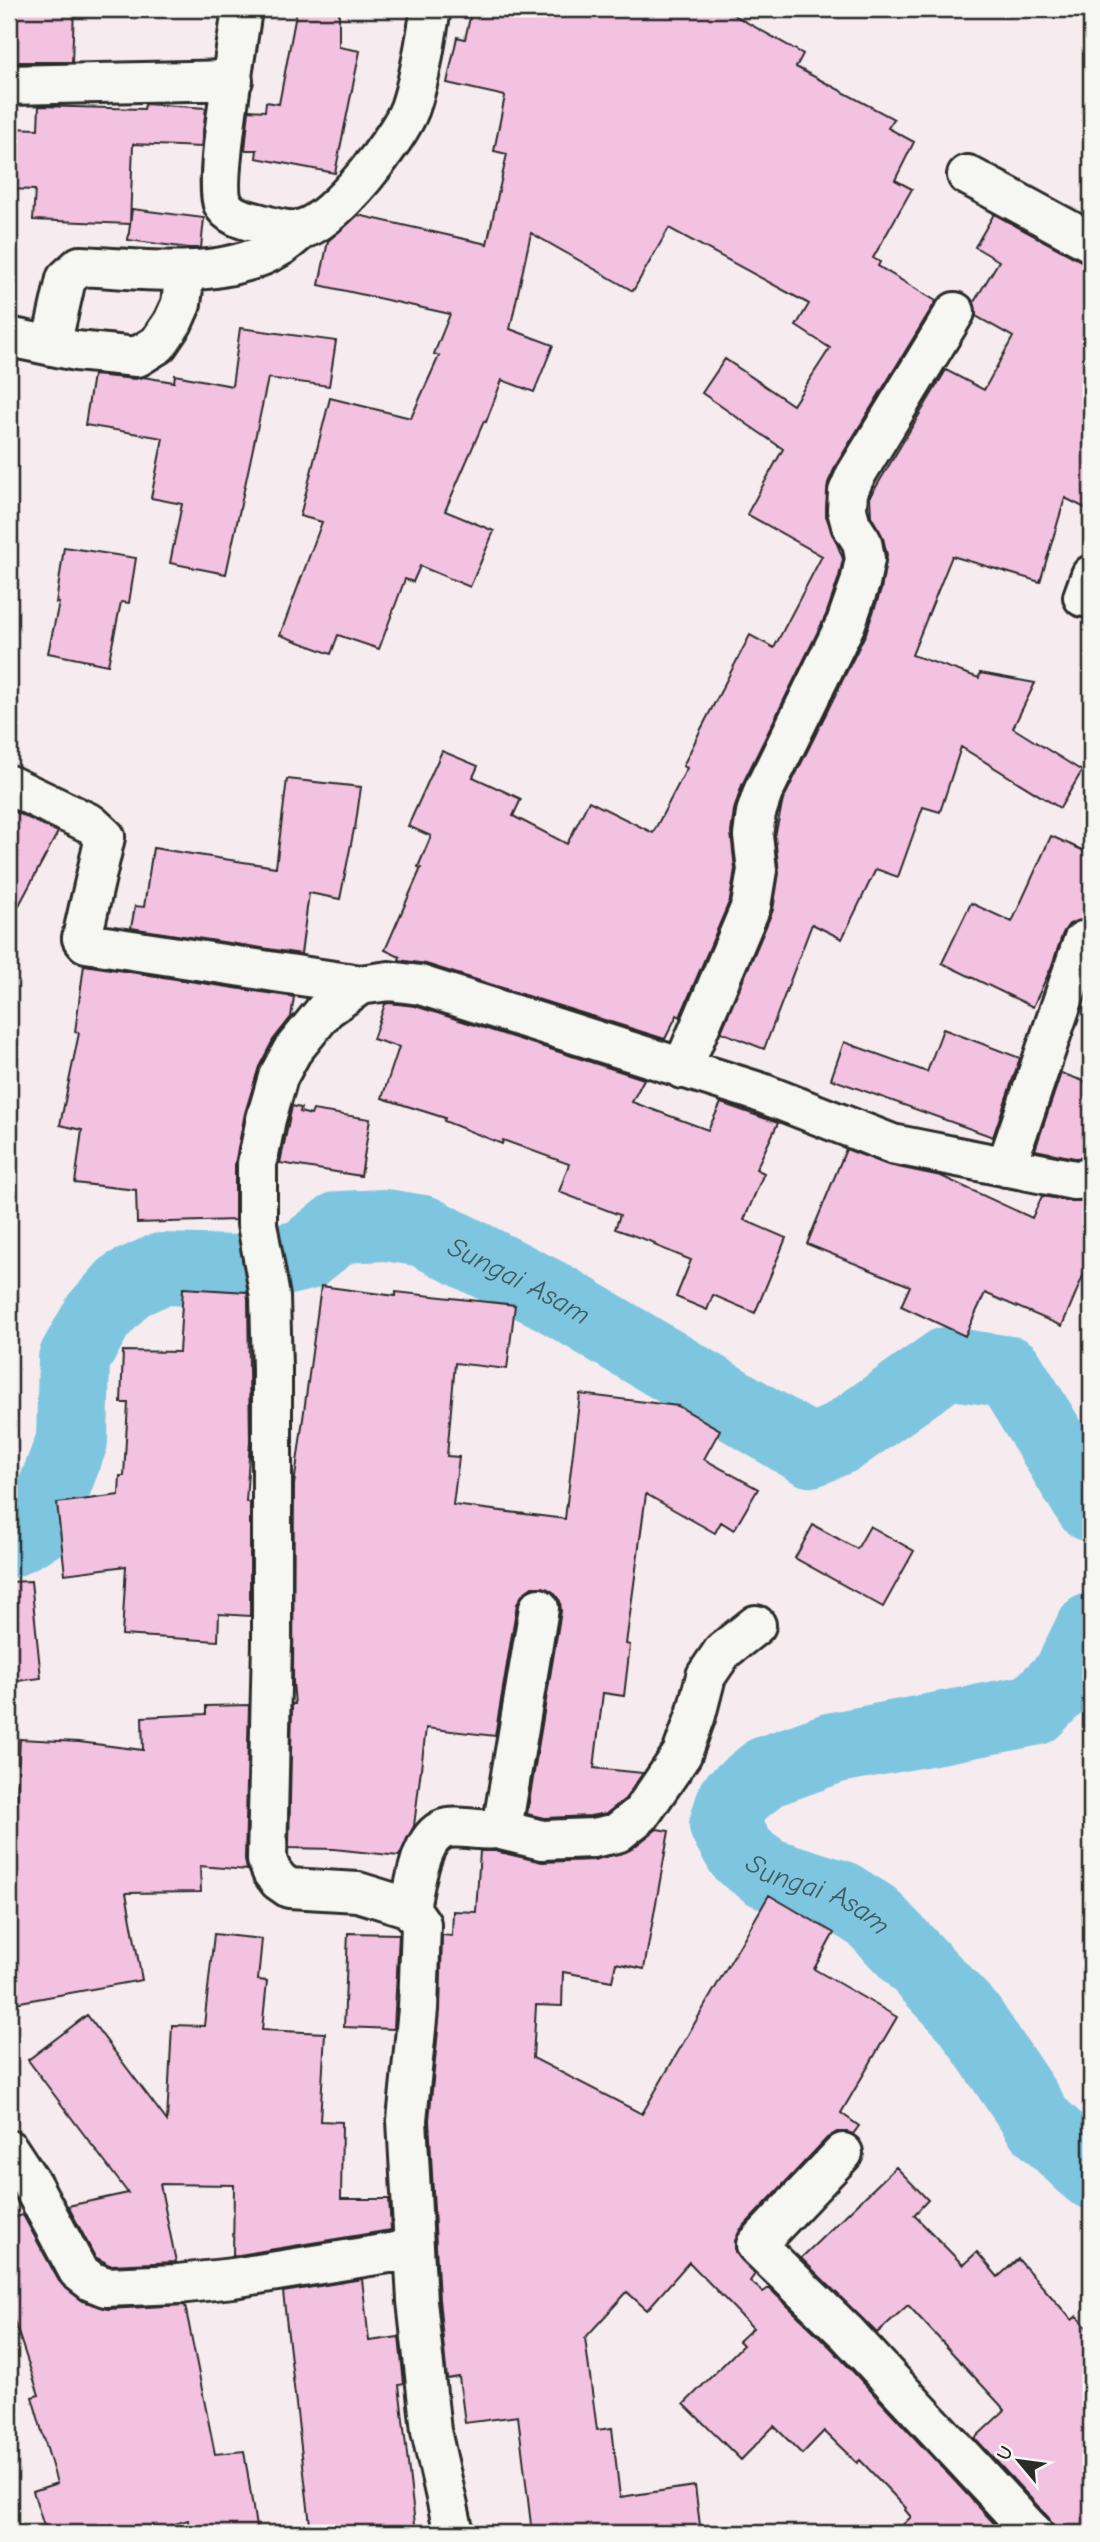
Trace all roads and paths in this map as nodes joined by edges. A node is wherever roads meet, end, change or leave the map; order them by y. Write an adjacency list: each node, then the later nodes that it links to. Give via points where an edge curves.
1 (242, 9): 3 (street)
2 (431, 9): 6 (street, via 409,111 365,177 325,216)
3 (233, 80): 4 (street); 6 (street, via 223,205 232,215 273,227)
4 (9, 85)
5 (967, 175): 7 (street)
6 (302, 229): 8 (street, via 254,258)
7 (1091, 242)
8 (185, 271): 11 (street, via 181,304 173,322 158,344 137,357); 11 (street, via 80,266 66,279)
9 (956, 312): 15 (street, via 848,492 849,518 865,559 860,583 846,623 755,813 757,870 751,906)
10 (9, 337): 11 (street)
11 (51, 346)
12 (9, 785): 14 (street, via 91,824 104,837 82,938 86,943)
13 (1083, 941): 16 (street)
14 (360, 985): 15 (street, via 389,981 420,985); 21 (street, via 326,1009 292,1051 278,1077 257,1164 257,1224 270,1297 272,1643 267,1860 289,1888 358,1892)
15 (682, 1069): 16 (street, via 760,1092 892,1144)
16 (1006, 1167): 17 (street)
17 (1091, 1179)
18 (539, 1608): 20 (street, via 504,1817)
19 (756, 1625): 20 (street, via 723,1651 711,1668 682,1754 641,1814 617,1833 542,1840)
20 (497, 1829): 21 (street, via 447,1828 433,1837 424,1850)
21 (410, 1908): 24 (street, via 421,1924 407,2120)
22 (9, 2150): 24 (street, via 78,2271 106,2287 233,2278)
23 (843, 2153): 26 (street, via 756,2245 847,2333)
24 (414, 2249): 25 (street, via 431,2431)
25 (454, 2533)
26 (1033, 2533)

